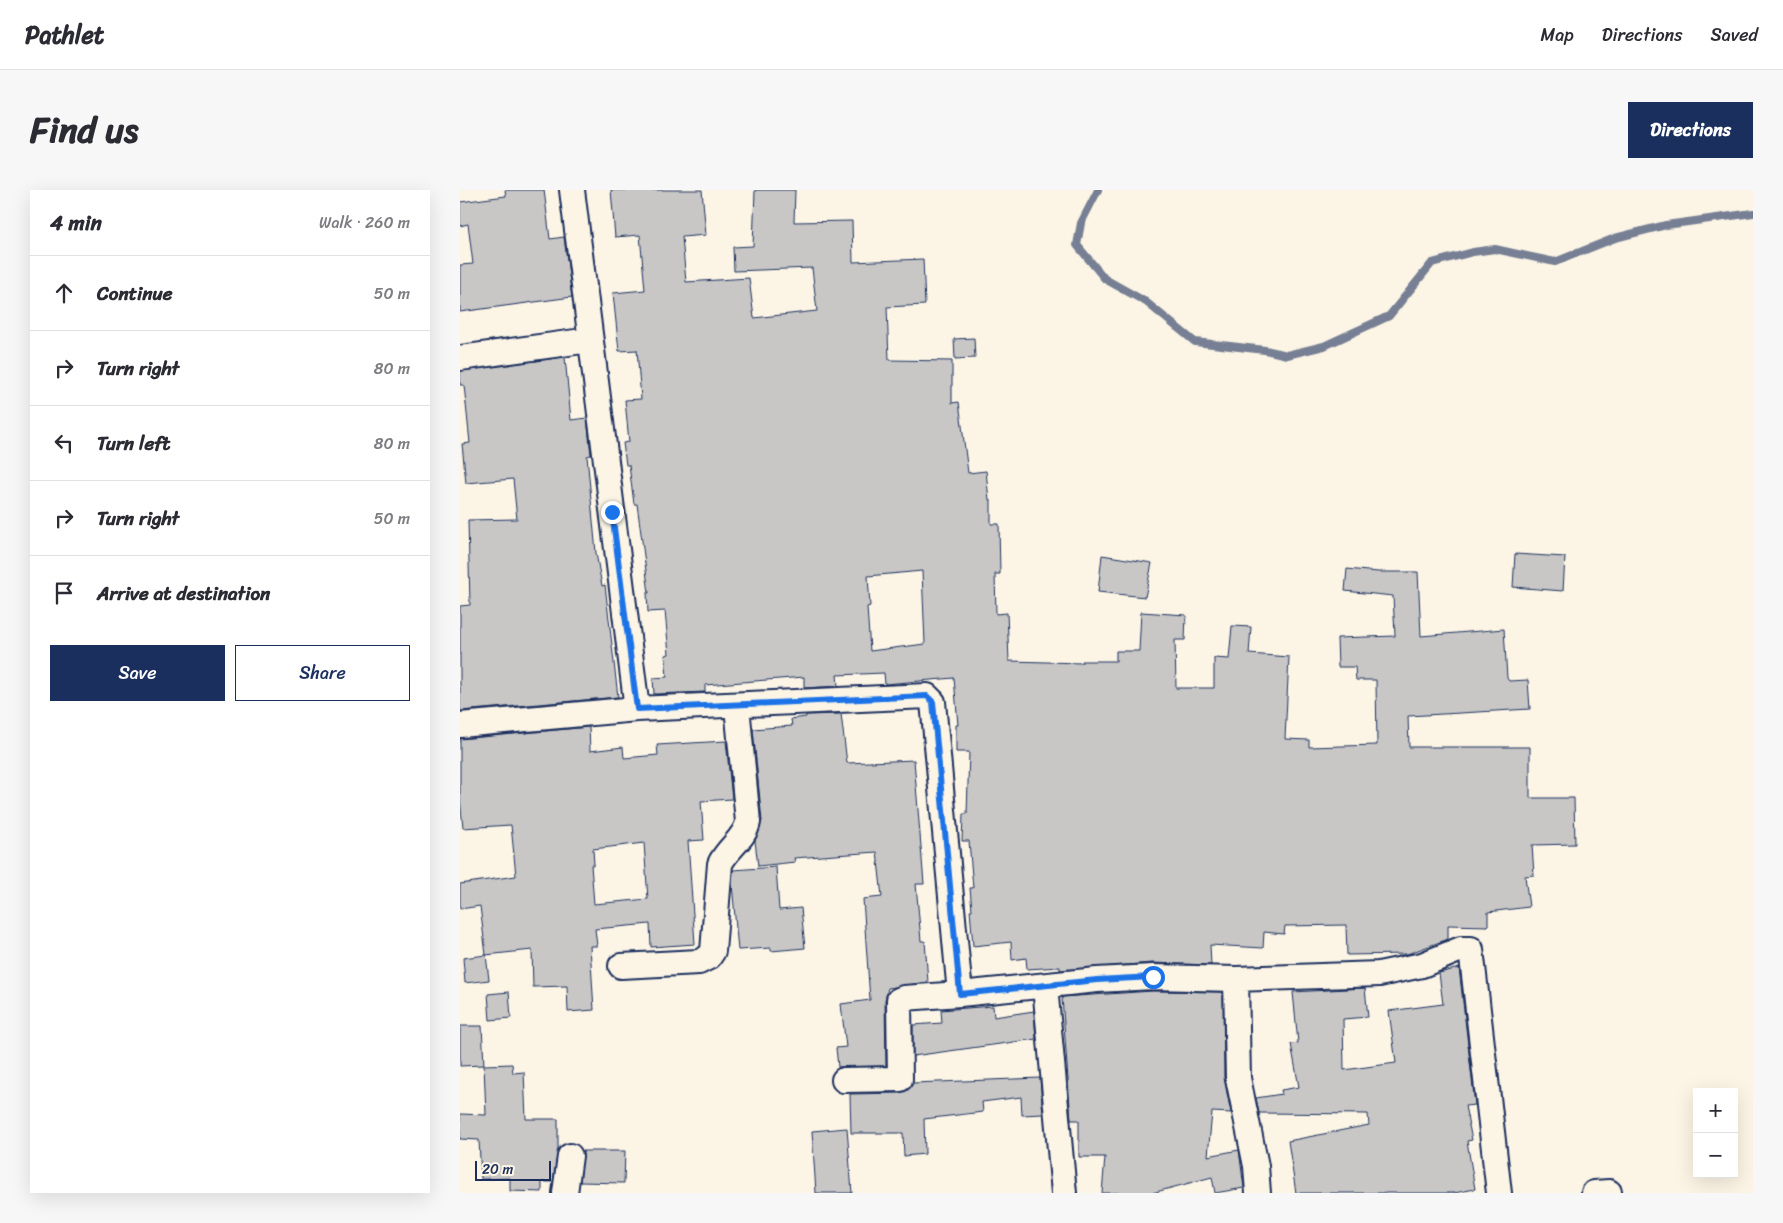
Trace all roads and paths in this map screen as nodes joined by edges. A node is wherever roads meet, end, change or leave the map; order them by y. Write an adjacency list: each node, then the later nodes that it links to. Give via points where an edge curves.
1 (572, 190): 2 (street)
2 (590, 340): 3 (street); 5 (street)
3 (460, 358)
4 (737, 706): 5 (street); 7 (street, via 748,822 746,831 720,864 712,951 709,957 699,962); 10 (street, via 927,696 930,699 934,712)
5 (637, 709): 6 (street)
6 (460, 725)
7 (621, 966)
8 (1236, 979): 9 (street, via 1153,977); 15 (street, via 1238,1078 1256,1166); 16 (street, via 1379,974 1422,965 1460,949 1471,949)
9 (1045, 986): 10 (street); 14 (street)
10 (960, 994): 11 (street, via 899,1000 900,1079)
11 (844, 1080)
12 (570, 1156): 13 (street)
13 (565, 1193)
14 (1064, 1193)
15 (1258, 1193)
16 (1499, 1193)

